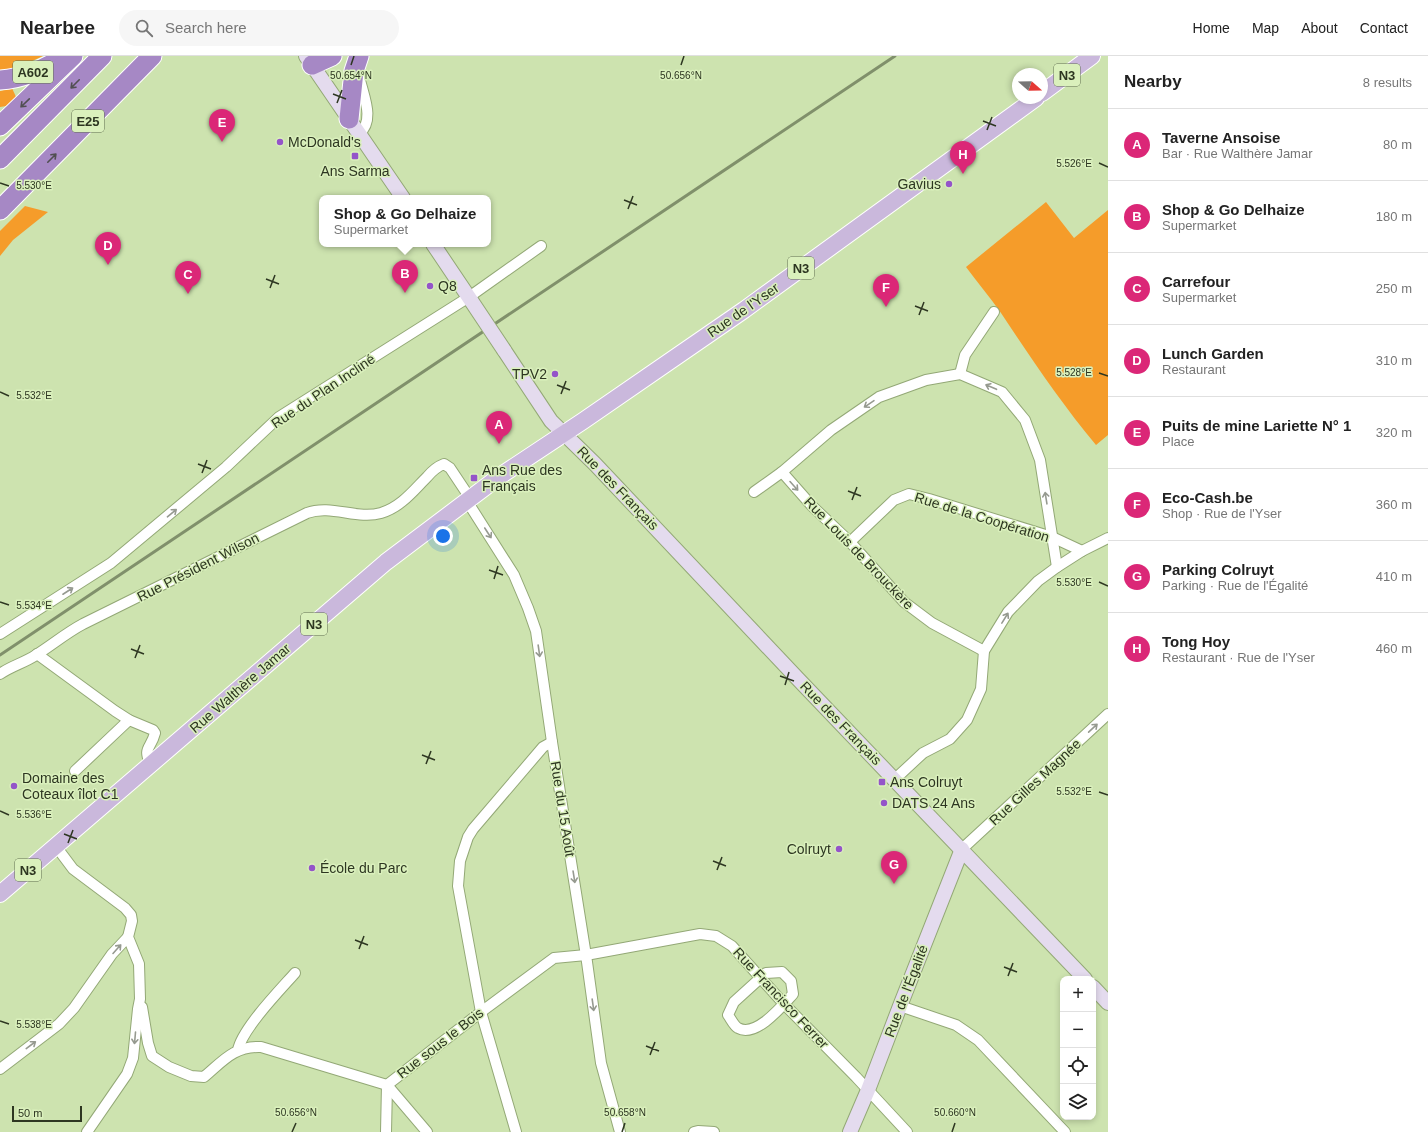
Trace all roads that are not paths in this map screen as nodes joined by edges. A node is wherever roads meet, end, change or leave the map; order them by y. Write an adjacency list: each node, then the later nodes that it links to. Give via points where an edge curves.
1 (64, 56): 9 (highway, A602, via 42,69 9,80)
2 (73, 56): 13 (highway, one-way to 13)
3 (102, 56): 15 (highway, E25, one-way to 15)
4 (152, 56): 17 (highway, E25, one-way to 4)
5 (332, 56): 8 (highway)
6 (359, 56): 14 (highway, via 354,71)
7 (1092, 56): 11 (main road, N3)
8 (309, 61): 14 (main road)
9 (0, 80)
10 (360, 80): 14 (street, via 368,114 367,123 364,128)
11 (1048, 89)
12 (1028, 104): 23 (main road, Rue de l'Yser / N3, via 744,310)
13 (0, 126)
14 (354, 126): 16 (main road)
15 (0, 159)
16 (400, 195)
17 (0, 210)
18 (541, 246): 20 (street, Rue du Plan Incliné)
19 (436, 247): 20 (main road, Rue des Français)
20 (470, 299): 23 (main road, Rue des Français, bridge, via 551,421); 32 (street, Rue du Plan Incliné, one-way to 20, via 111,563 226,467 279,417)
21 (994, 312): 22 (street, via 965,355)
22 (960, 374): 24 (street, one-way to 24, via 926,380 879,398 831,430); 27 (street, one-way to 22, via 1040,460 1025,420 1002,392)
23 (564, 433): 26 (main road, Rue Walthère Jamar / N3); 41 (main road, Rue des Français)
24 (782, 472): 25 (street); 29 (street, Rue Louis de Brouckère, one-way to 29, via 812,506)
25 (754, 492)
26 (469, 499): 34 (street, Rue Président Wilson, via 450,468 444,464 437,467 406,499 390,510 375,515 320,510 307,513 83,624); 38 (street, Rue du 15 Août, one-way to 38, via 514,575 528,608 536,632); 39 (main road, Rue Walthère Jamar / N3, via 386,562)
27 (1052, 537): 29 (street, Rue de la Coopération, via 909,494 894,500); 30 (street, Rue de la Coopération); 31 (street)
28 (1108, 538): 30 (street)
29 (850, 542): 33 (street, Rue Louis de Brouckère, via 904,602 932,623)
30 (1082, 550): 31 (street)
31 (1058, 567): 33 (street, one-way to 31, via 1008,612 1038,581)
32 (0, 634)
33 (984, 651): 41 (street, via 980,689 967,720 950,739 924,753)
34 (37, 654): 35 (street, Rue Président Wilson); 37 (street)
35 (1, 670)
36 (1108, 714): 43 (street, Rue Gilles Magnée, one-way to 36)
37 (129, 720): 39 (street, via 155,733 147,750); 40 (street)
38 (552, 742): 46 (street, Rue du 15 Août, one-way to 46); 55 (street, via 542,747 473,829 460,861 458,886)
39 (151, 765): 42 (main road, Rue Walthère Jamar / N3)
40 (75, 771)
41 (895, 779): 43 (main road, Rue des Français)
42 (55, 845): 44 (main road, Rue Walthère Jamar / N3); 45 (street, via 73,869 126,908 132,921)
43 (962, 849): 48 (main road, Rue des Français); 54 (main road, Rue de l'Égalité)
44 (0, 894)
45 (128, 937): 51 (street, via 139,964); 57 (street, one-way to 45, via 59,1024)
46 (586, 955): 49 (street, Rue Francisco Ferrer, via 700,934 716,936 732,946); 55 (street, Rue sous le Bois, via 554,958); 64 (street, Rue du 15 Août, one-way to 64, via 601,1064)
47 (295, 973): 56 (street, Rue sous le Bois, via 251,1025)
48 (1082, 976)
49 (760, 978): 53 (street, Rue Francisco Ferrer); 53 (street, via 766,973 782,972 791,981 793,994); 53 (street, via 734,1002 728,1015 737,1028 748,1031 760,1026)
50 (1096, 990): 52 (main road)
51 (140, 999): 56 (street, Rue sous le Bois, via 152,1056 169,1067 204,1078); 60 (street, one-way to 60, via 133,1058 127,1074)
52 (1108, 1003)
53 (784, 1004): 59 (street, Rue Francisco Ferrer)
54 (900, 1006): 59 (main road, Rue de l'Égalité); 69 (street, via 956,1025 978,1040)
55 (481, 1012): 58 (street, Rue sous le Bois); 63 (street)
56 (238, 1050): 58 (street, Rue sous le Bois, via 250,1046 261,1047)
57 (0, 1069)
58 (387, 1085): 61 (street); 62 (street)
59 (868, 1090): 67 (main road, Rue de l'Égalité); 68 (street, Rue Francisco Ferrer)
60 (87, 1132)
61 (386, 1132)
62 (426, 1132)
63 (516, 1132)
64 (620, 1132)
65 (694, 1132): 66 (street)
66 (714, 1132)
67 (850, 1132)
68 (908, 1132)
69 (1065, 1132)

